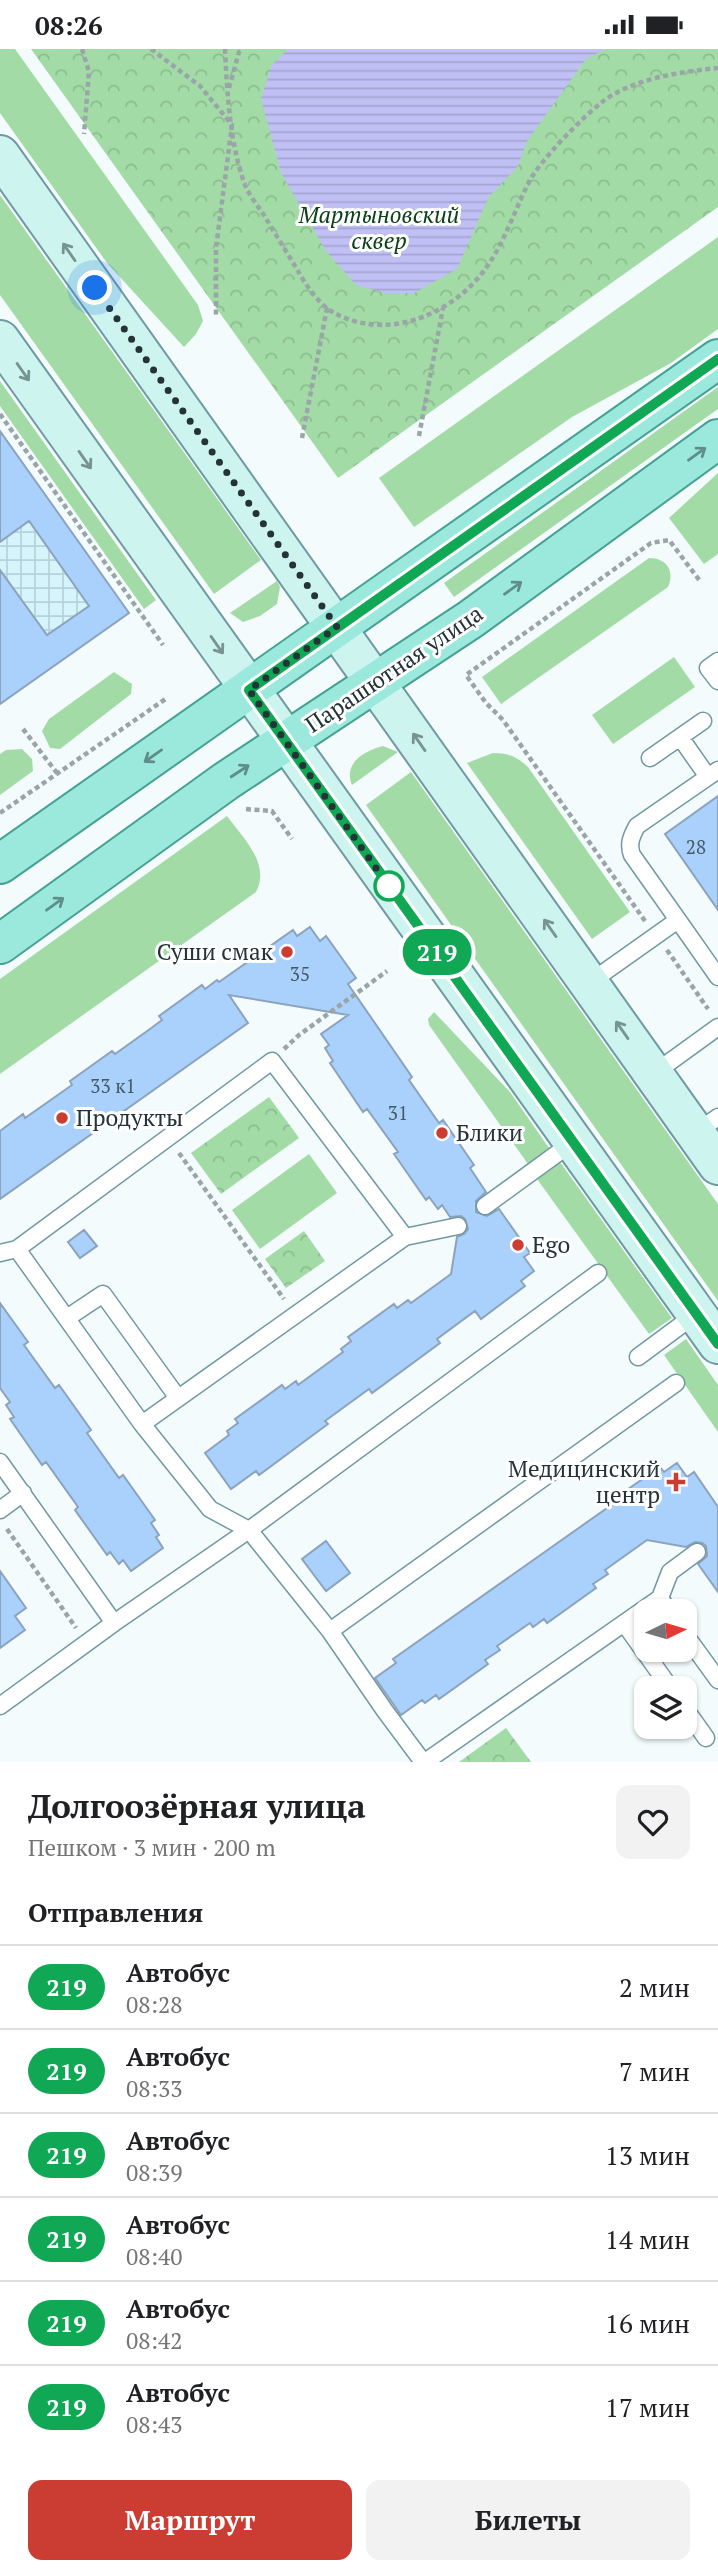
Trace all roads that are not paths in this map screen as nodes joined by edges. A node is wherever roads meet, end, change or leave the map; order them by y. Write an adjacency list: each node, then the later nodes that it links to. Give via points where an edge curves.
1 (0, 155): 5 (main road, one-way to 1)
2 (0, 340): 9 (main road, one-way to 9)
3 (718, 359): 5 (main road)
4 (718, 439): 8 (main road, Парашютная улица, one-way to 4)
5 (337, 627): 8 (main road); 9 (main road)
6 (718, 661): 7 (lane, via 708,668)
7 (718, 681)
8 (376, 683): 12 (main road, Парашютная улица); 19 (main road, one-way to 8)
9 (249, 690): 12 (main road); 15 (main road, one-way to 15)
10 (703, 721): 11 (lane)
11 (680, 737): 13 (lane); 14 (lane)
12 (286, 741): 17 (main road, Парашютная улица, one-way to 12); 23 (main road)
13 (650, 758)
14 (713, 774): 16 (lane, via 637,826 631,837 632,855)
15 (0, 864)
16 (678, 920): 18 (lane); 19 (lane)
17 (0, 944)
18 (718, 977)
19 (589, 983): 21 (main road, one-way to 19)
20 (718, 1027): 21 (lane)
21 (653, 1074): 22 (main road)
22 (707, 1125): 24 (main road)
23 (573, 1142): 25 (lane); 32 (main road)
24 (718, 1165)
25 (485, 1206)
26 (458, 1226): 27 (lane)
27 (405, 1237): 28 (lane, via 272,1061); 35 (lane)
28 (17, 1249): 29 (lane); 31 (lane)
29 (0, 1253)
30 (598, 1273): 40 (lane)
31 (66, 1318): 35 (lane, via 103,1294); 36 (lane)
32 (707, 1329): 33 (lane)
33 (638, 1357)
34 (677, 1383): 46 (lane)
35 (178, 1398): 36 (lane)
36 (142, 1424): 40 (lane, via 210,1509)
37 (0, 1462): 38 (lane)
38 (23, 1493): 39 (lane); 44 (lane)
39 (0, 1510)
40 (250, 1530): 44 (lane); 46 (lane)
41 (697, 1552): 42 (lane, via 670,1572)
42 (665, 1599)
43 (634, 1618): 45 (lane)
44 (114, 1623): 50 (lane)
45 (624, 1623): 48 (lane); 53 (lane)
46 (330, 1630): 53 (lane)
47 (697, 1651): 49 (lane)
48 (662, 1676)
49 (718, 1680)
50 (0, 1706)
51 (697, 1725): 52 (lane)
52 (706, 1738)
53 (424, 1762)

